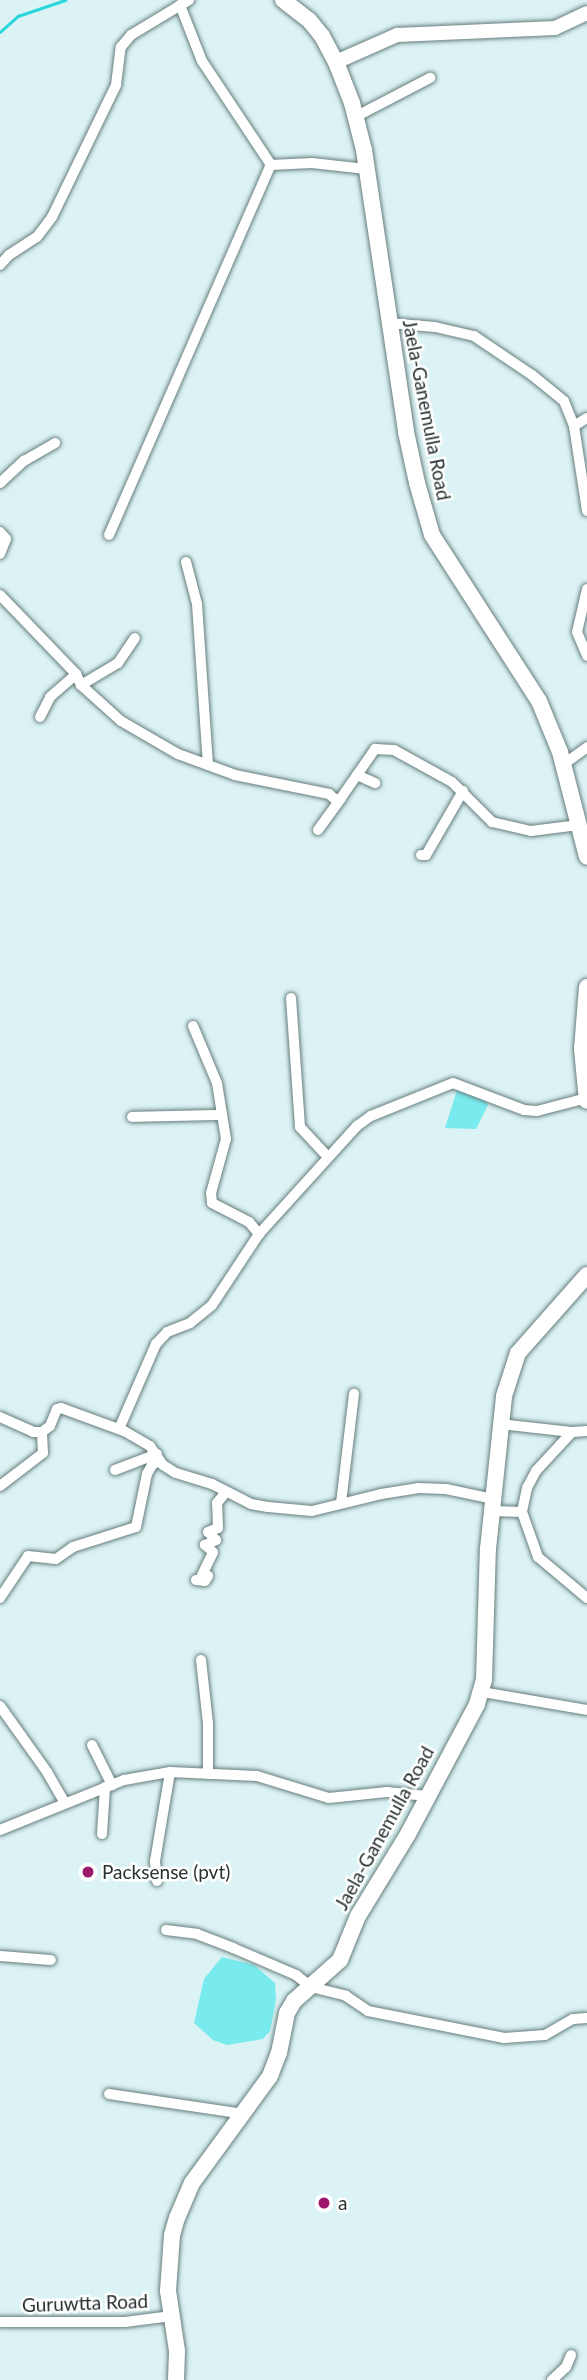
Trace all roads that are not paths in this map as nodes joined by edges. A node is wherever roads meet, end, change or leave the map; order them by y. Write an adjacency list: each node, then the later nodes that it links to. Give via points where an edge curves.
1 (283, 0): 4 (main road, Jaela-Ganemulla Road, via 309,20)
2 (185, 3): 7 (street, via 202,61); 9 (street, via 131,35 121,47 116,85 52,217 37,237)
3 (587, 13): 4 (street, via 555,28 397,35)
4 (337, 62): 6 (main road, Jaela-Ganemulla Road)
5 (430, 78): 6 (street)
6 (355, 117): 8 (main road, Jaela-Ganemulla Road)
7 (271, 164): 8 (street); 18 (street)
8 (366, 169): 10 (main road, Jaela-Ganemulla Road)
9 (0, 265)
10 (388, 323): 12 (street, via 474,336 564,401); 28 (main road, Jaela-Ganemulla Road, via 417,483 432,535 539,701)
11 (587, 418): 12 (street)
12 (574, 426): 14 (street)
13 (55, 443): 15 (street, via 24,461)
14 (582, 453): 16 (street)
15 (0, 483)
16 (587, 511)
17 (0, 532): 19 (street, via 6,539)
18 (110, 535)
19 (0, 554)
20 (186, 562): 29 (street, via 197,604)
21 (587, 589): 24 (street, via 577,632)
22 (0, 595): 25 (street)
23 (135, 638): 25 (street, via 118,663)
24 (587, 656)
25 (78, 679): 26 (street, via 50,697); 29 (street, via 129,727)
26 (40, 716)
27 (587, 747): 28 (street)
28 (564, 764): 34 (main road, Jaela-Ganemulla Road)
29 (208, 765): 33 (street)
30 (357, 775): 31 (street); 32 (street, via 375,749 394,750); 33 (street)
31 (374, 783)
32 (463, 791): 34 (street, via 502,826 531,831); 36 (street, via 426,855)
33 (341, 798): 35 (street)
34 (579, 825): 37 (main road, Jaela-Ganemulla Road)
35 (318, 831)
36 (421, 855)
37 (587, 857)
38 (587, 987): 41 (main road, via 582,1049)
39 (292, 998): 44 (street, via 300,1127)
40 (193, 1026): 42 (street, via 217,1083)
41 (587, 1099): 44 (street, via 524,1110 460,1084 445,1084 371,1116)
42 (222, 1115): 43 (street); 45 (street, via 226,1139 212,1203 249,1222)
43 (132, 1116)
44 (328, 1157): 45 (street)
45 (259, 1234): 50 (street, via 212,1305 190,1323 167,1332 156,1344)
46 (587, 1275): 49 (main road, Jaela-Ganemulla Road, via 518,1353)
47 (354, 1394): 58 (street)
48 (0, 1417): 52 (street)
49 (499, 1424): 53 (street); 59 (main road, Jaela-Ganemulla Road)
50 (119, 1429): 52 (street, via 61,1408); 54 (street, via 150,1446)
51 (587, 1431): 53 (street)
52 (42, 1432): 56 (street, via 43,1452)
53 (572, 1432): 60 (street, via 536,1471)
54 (158, 1457): 55 (street); 57 (street, via 176,1473); 62 (street, via 148,1474 136,1527 83,1543 56,1559 28,1556)
55 (115, 1470)
56 (0, 1486)
57 (226, 1492): 58 (street, via 268,1507 312,1511); 61 (street, via 218,1503 218,1528 208,1532 216,1540 205,1545 213,1552 202,1575 208,1576 205,1581)
58 (341, 1503): 59 (street, via 418,1488 446,1489)
59 (493, 1505): 60 (street); 65 (main road, Jaela-Ganemulla Road)
60 (522, 1512): 63 (street, via 538,1557)
61 (196, 1580)
62 (0, 1598)
63 (587, 1598)
64 (201, 1660): 70 (street)
65 (482, 1692): 67 (street); 72 (main road, Jaela-Ganemulla Road)
66 (0, 1706): 73 (street)
67 (587, 1710)
68 (92, 1745): 71 (street)
69 (170, 1772): 70 (street); 71 (street); 76 (street, via 155,1861)
70 (208, 1774): 72 (street, via 257,1776 329,1798 387,1792)
71 (108, 1786): 73 (street); 75 (street)
72 (427, 1796): 80 (main road, Jaela-Ganemulla Road, via 358,1916 340,1960)
73 (65, 1803): 74 (street)
74 (0, 1830)
75 (102, 1834)
76 (157, 1881)
77 (166, 1930): 80 (street, via 197,1934 233,1948 296,1975)
78 (0, 1956): 79 (street)
79 (51, 1961)
80 (310, 1987): 81 (street, via 346,1996 368,2011 504,2038 545,2035 573,2019); 83 (main road, Jaela-Ganemulla Road, via 287,2013 276,2065)
81 (587, 2018)
82 (109, 2094): 83 (street)
83 (244, 2114): 84 (main road, Jaela-Ganemulla Road, via 192,2183 177,2218 168,2291)
84 (172, 2316): 85 (street, Guruwtta Road, via 125,2322); 87 (main road, Jaela-Ganemulla Road)
85 (0, 2322)
86 (571, 2355): 88 (street)
87 (176, 2380)
88 (552, 2380)

